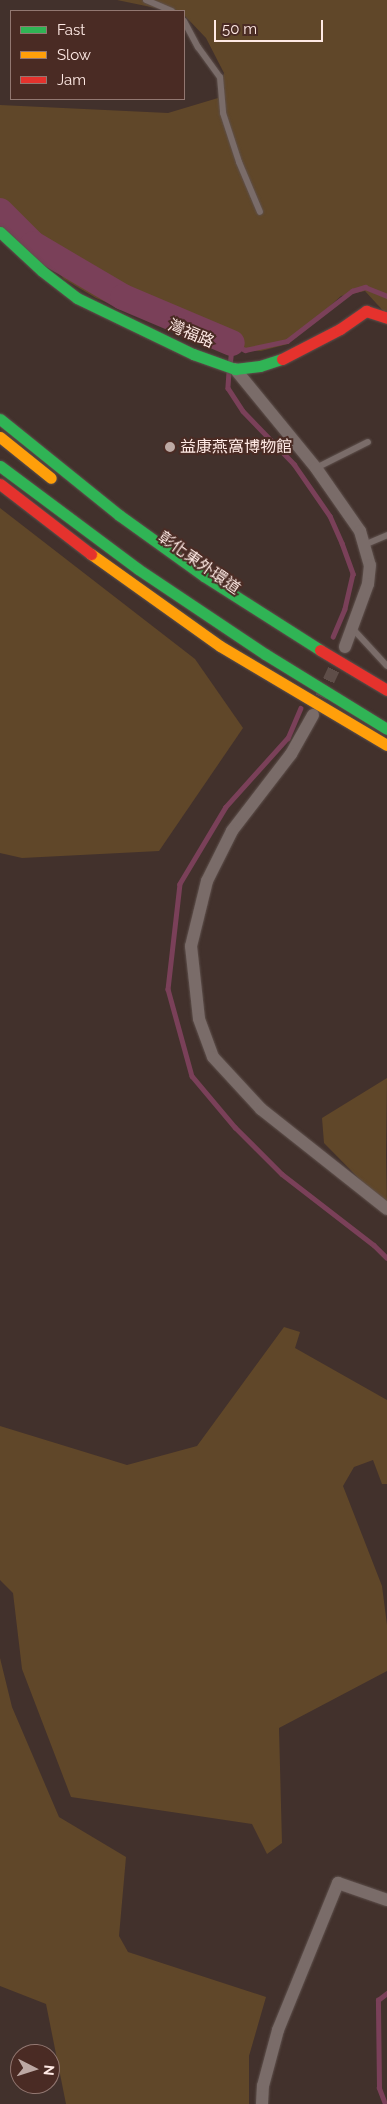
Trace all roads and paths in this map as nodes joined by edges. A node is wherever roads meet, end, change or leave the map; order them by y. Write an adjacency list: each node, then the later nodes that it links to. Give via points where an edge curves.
1 (146, 0): 2 (lane)
2 (170, 10)
3 (185, 23): 4 (lane, via 220,77 223,113)
4 (260, 212)
5 (0, 232): 7 (main road, 灣福路, via 77,298 193,354)
6 (387, 318): 7 (main road, 灣福路, via 366,311 284,359)
7 (235, 369): 12 (street)
8 (0, 418): 21 (main road, via 119,515 204,576)
9 (0, 437): 13 (main road)
10 (368, 442): 12 (lane)
11 (0, 466): 24 (main road, via 138,569 265,654)
12 (316, 468): 17 (street, via 360,531)
13 (58, 483)
14 (0, 484): 25 (main road, via 71,540 220,646)
15 (80, 499): 22 (main road, 彰化東外環道, via 276,636)
16 (387, 535): 17 (lane)
17 (364, 545): 18 (street, via 370,565 368,584)
18 (353, 629): 19 (street); 20 (lane)
19 (345, 647)
20 (386, 666)
21 (387, 690)
22 (387, 703)
23 (313, 715): 26 (street, via 291,754 232,831 207,881 191,946 199,1019 213,1057 261,1109)
24 (387, 729)
25 (387, 745)
26 (387, 1209)
27 (387, 1900): 28 (street, via 338,1883 278,2030 263,2086)
28 (262, 2104)

